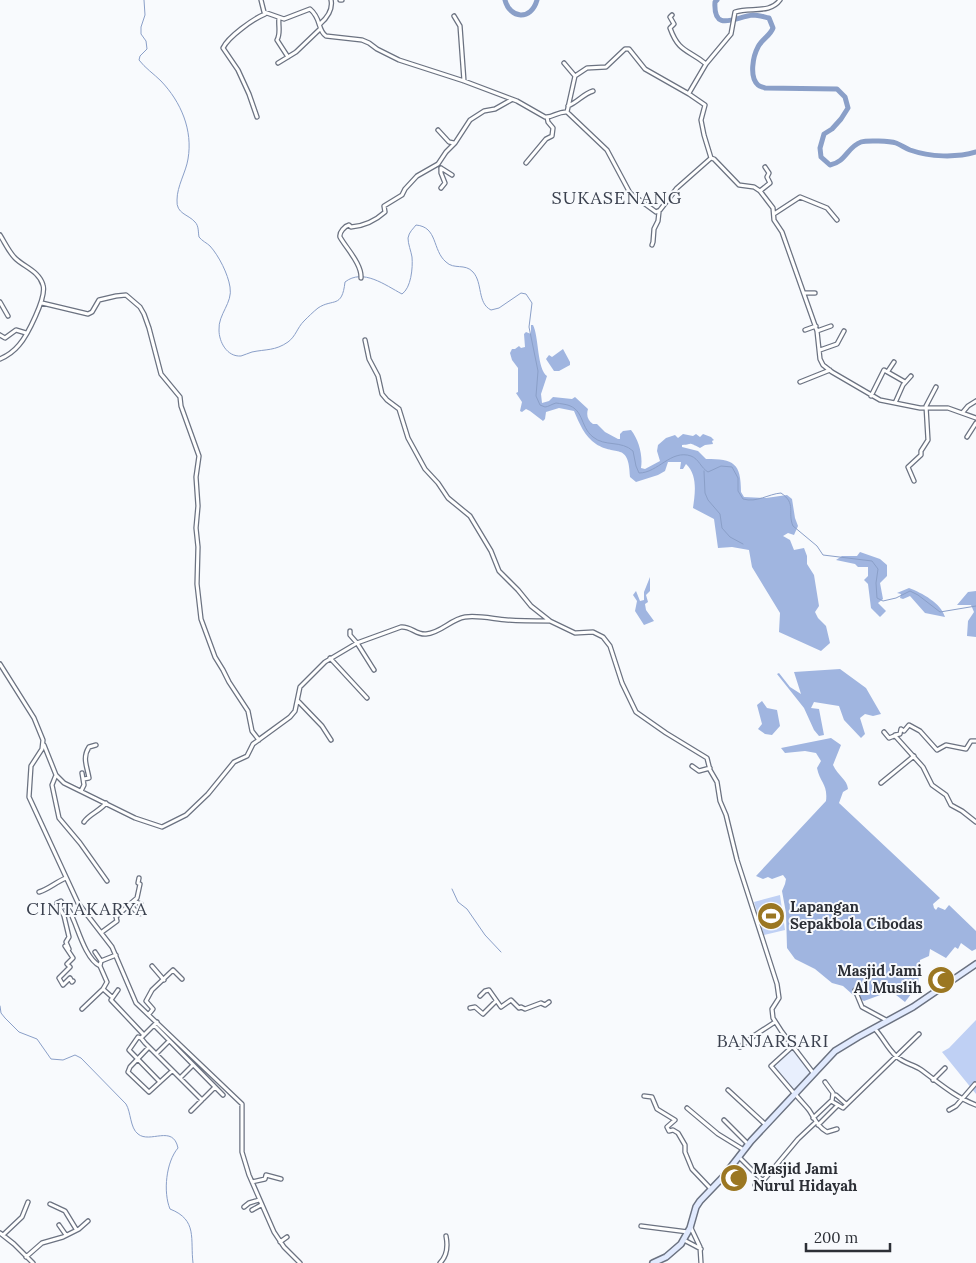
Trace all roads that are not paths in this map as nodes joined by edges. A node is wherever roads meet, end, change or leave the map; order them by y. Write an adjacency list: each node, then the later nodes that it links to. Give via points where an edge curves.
1 (261, 0): 4 (street)
2 (331, 0): 8 (street, via 328,15)
3 (780, 0): 13 (street, via 769,9 736,12 730,35)
4 (265, 13): 7 (street); 22 (street, via 246,24 223,48 238,70)
5 (672, 15): 13 (street, via 670,18 674,24 670,28 678,45)
6 (454, 16): 15 (street, via 460,26)
7 (279, 18): 8 (street, via 286,19 309,9); 10 (street, via 280,35 277,40)
8 (320, 24): 9 (street)
9 (320, 29): 10 (street); 15 (street, via 326,36 362,40 412,65)
10 (288, 57): 11 (street)
11 (278, 63)
12 (564, 63): 14 (street)
13 (706, 64): 17 (street)
14 (575, 76): 17 (street, via 587,68 606,66 627,48 645,69); 19 (street)
15 (464, 81): 18 (street)
16 (593, 91): 19 (street)
17 (689, 94): 25 (street, via 706,105 702,120)
18 (511, 100): 21 (street); 24 (street, via 500,107 480,112 470,120)
19 (568, 106): 20 (street)
20 (567, 112): 21 (street); 33 (street, via 607,150 630,193)
21 (547, 117): 26 (street, via 553,128 552,136 545,139)
22 (257, 118)
23 (438, 130): 24 (street)
24 (454, 143): 27 (street)
25 (711, 158): 32 (street, via 739,184); 33 (street, via 677,188)
26 (526, 163)
27 (436, 165): 29 (street); 38 (street, via 416,177 402,195 384,206 385,212 374,221 353,228 347,225 341,232 340,238)
28 (765, 167): 32 (street, via 770,183)
29 (442, 168): 30 (street); 31 (street, via 445,183)
30 (452, 175)
31 (441, 188)
32 (760, 191): 34 (street)
33 (659, 212): 37 (street)
34 (774, 214): 35 (street, via 800,196 828,209); 39 (street)
35 (837, 220)
36 (0, 235): 42 (street, via 16,259 42,282)
37 (652, 245)
38 (361, 275)
39 (804, 293): 40 (street); 44 (street)
40 (815, 293)
41 (0, 302): 43 (street)
42 (42, 304): 49 (street); 80 (street, via 88,314 99,300 129,296 144,314 162,377 179,396 199,456 196,528 201,619 215,657 248,711 252,731)
43 (8, 316)
44 (816, 326): 46 (street); 47 (street)
45 (831, 326): 47 (street)
46 (805, 330)
47 (817, 331): 52 (street)
48 (844, 332): 52 (street, via 839,343)
49 (26, 333): 50 (street, via 16,330 5,338); 53 (street, via 19,345)
50 (0, 335)
51 (365, 340): 70 (street, via 382,394 399,409 408,438 425,469 448,498 470,516 499,572)
52 (820, 350): 55 (street, via 822,362)
53 (0, 359)
54 (894, 362): 56 (street)
55 (830, 370): 58 (street); 61 (street)
56 (888, 372): 59 (street); 61 (street, via 884,370)
57 (911, 376): 59 (street)
58 (800, 382)
59 (905, 382): 63 (street)
60 (936, 387): 64 (street)
61 (871, 396): 63 (street)
62 (976, 400): 65 (street)
63 (895, 403): 64 (street)
64 (926, 408): 65 (street); 69 (street, via 927,442 908,467)
65 (963, 412): 66 (street)
66 (976, 418)
67 (976, 423): 68 (street)
68 (967, 437)
69 (914, 482)
70 (550, 621): 72 (street, via 465,617 427,634 404,626); 87 (street, via 575,633 593,632 603,637 610,646 636,712 705,756)
71 (350, 631): 72 (street)
72 (358, 643): 73 (street); 75 (street)
73 (330, 658): 76 (street); 77 (street, via 300,687)
74 (0, 664): 83 (street, via 34,718)
75 (374, 670)
76 (367, 698)
77 (298, 701): 80 (street, via 290,717); 81 (street)
78 (884, 732): 79 (street, via 890,738)
79 (894, 736): 82 (street, via 910,725 937,750 945,745 966,749 971,741); 85 (street)
80 (258, 740): 93 (street, via 247,756 234,762 186,815 163,826 135,818)
81 (331, 740)
82 (976, 741)
83 (44, 743): 89 (street); 96 (street, via 32,764 28,794)
84 (96, 746): 90 (street, via 89,747 86,753 89,778)
85 (914, 756): 91 (street); 95 (street, via 932,785 946,795 951,805)
86 (692, 766): 87 (street, via 699,771)
87 (710, 768): 125 (street, via 718,782 721,805 737,860 777,984 779,998 772,1013)
88 (82, 773): 90 (street)
89 (56, 775): 92 (street); 98 (street, via 52,785 59,818)
90 (84, 779): 92 (street)
91 (881, 783)
92 (81, 791): 93 (street)
93 (106, 803): 94 (street)
94 (84, 822)
95 (976, 822)
96 (66, 878): 99 (street); 103 (street, via 78,903)
97 (139, 878): 100 (street, via 137,897)
98 (107, 881)
99 (39, 892)
100 (130, 903): 101 (street); 102 (street, via 138,914); 103 (street, via 116,916 117,922)
101 (141, 904)
102 (143, 913)
103 (102, 932): 107 (street)
104 (65, 946): 105 (street)
105 (69, 952): 110 (street, via 64,916 56,906 61,901 94,963); 114 (street, via 73,958 67,964 70,967 59,978 63,985 70,978)
106 (95, 952): 108 (street)
107 (116, 955): 108 (street); 124 (street, via 135,1001)
108 (101, 961): 110 (street)
109 (976, 964): 126 (main road)
110 (100, 966): 115 (street, via 107,982)
111 (152, 966): 113 (street)
112 (182, 978): 113 (street, via 173,970)
113 (164, 980): 124 (street, via 146,1000 153,1009)
114 (73, 981)
115 (103, 989): 119 (street); 123 (street)
116 (118, 990): 119 (street)
117 (855, 990): 126 (street, via 862,1007 885,1021 889,1019)
118 (480, 996): 120 (street, via 489,990)
119 (112, 997): 130 (street, via 111,1001)
120 (496, 1001): 121 (street, via 502,1007 511,1000 518,1008 525,1009); 122 (street, via 484,1014 475,1007)
121 (549, 1002)
122 (470, 1008)
123 (82, 1009)
124 (148, 1014): 127 (street)
125 (775, 1022): 133 (street); 134 (street)
126 (886, 1022): 128 (main road)
127 (155, 1024): 130 (street); 132 (street); 173 (street, via 242,1105 242,1152)
128 (874, 1028): 137 (street); 142 (main road, via 838,1049)
129 (919, 1034): 137 (street)
130 (144, 1035): 131 (street)
131 (141, 1038): 135 (street); 138 (street, via 138,1037 129,1048)
132 (169, 1041): 136 (street); 139 (street)
133 (793, 1046): 142 (street); 150 (street, via 771,1066)
134 (740, 1047)
135 (149, 1048): 136 (street); 138 (street)
136 (156, 1054): 141 (street)
137 (896, 1056): 144 (street); 157 (street)
138 (138, 1059): 145 (street); 145 (street, via 128,1072 148,1091)
139 (194, 1065): 143 (street); 148 (street)
140 (944, 1069): 144 (street)
141 (172, 1071): 143 (street); 145 (street)
142 (814, 1074): 150 (main road)
143 (180, 1078): 155 (street)
144 (933, 1080): 154 (street)
145 (160, 1082)
146 (825, 1082): 152 (street)
147 (975, 1084): 154 (street)
148 (215, 1087): 151 (street); 155 (street)
149 (728, 1090): 166 (street)
150 (796, 1094): 163 (street); 166 (main road)
151 (223, 1095)
152 (833, 1095): 156 (street); 157 (street)
153 (644, 1096): 175 (street, via 652,1097 657,1109 675,1120 666,1127 678,1133 692,1169)
154 (962, 1098): 159 (street); 161 (street)
155 (203, 1099): 162 (street)
156 (832, 1101): 158 (street); 163 (street)
157 (846, 1104): 158 (street, via 842,1108)
158 (838, 1105): 165 (street)
159 (976, 1105)
160 (687, 1108): 169 (street, via 718,1134)
161 (949, 1110)
162 (191, 1111)
163 (813, 1118): 165 (street)
164 (724, 1120): 168 (street)
165 (816, 1124): 167 (street, via 826,1132); 172 (street, via 799,1138)
166 (766, 1126): 168 (main road)
167 (837, 1129)
168 (748, 1145): 169 (main road)
169 (744, 1150): 170 (main road)
170 (739, 1157): 172 (street); 175 (main road)
171 (281, 1179): 173 (street, via 266,1175 265,1179)
172 (762, 1181): 174 (street, via 760,1187)
173 (252, 1182): 176 (street)
174 (755, 1185)
175 (711, 1189): 186 (main road, via 698,1204)
176 (259, 1200): 179 (street); 180 (street)
177 (28, 1202): 187 (street, via 22,1217)
178 (50, 1204): 185 (street, via 65,1211)
179 (261, 1205): 181 (street); 192 (street)
180 (244, 1207)
181 (252, 1210)
182 (88, 1221): 185 (street)
183 (58, 1225): 188 (street)
184 (641, 1226): 186 (street)
185 (76, 1229): 188 (street)
186 (689, 1230): 191 (main road); 193 (street)
187 (1, 1234): 194 (street)
188 (66, 1235): 194 (street, via 42,1243)
189 (287, 1236): 192 (street)
190 (446, 1236): 197 (street, via 445,1256)
191 (684, 1240): 193 (street); 198 (main road, via 666,1257)
192 (280, 1242): 196 (street)
193 (701, 1249): 199 (street)
194 (26, 1257): 195 (street)
195 (33, 1263)
196 (300, 1263)
197 (440, 1263)
198 (653, 1263)
199 (701, 1263)

